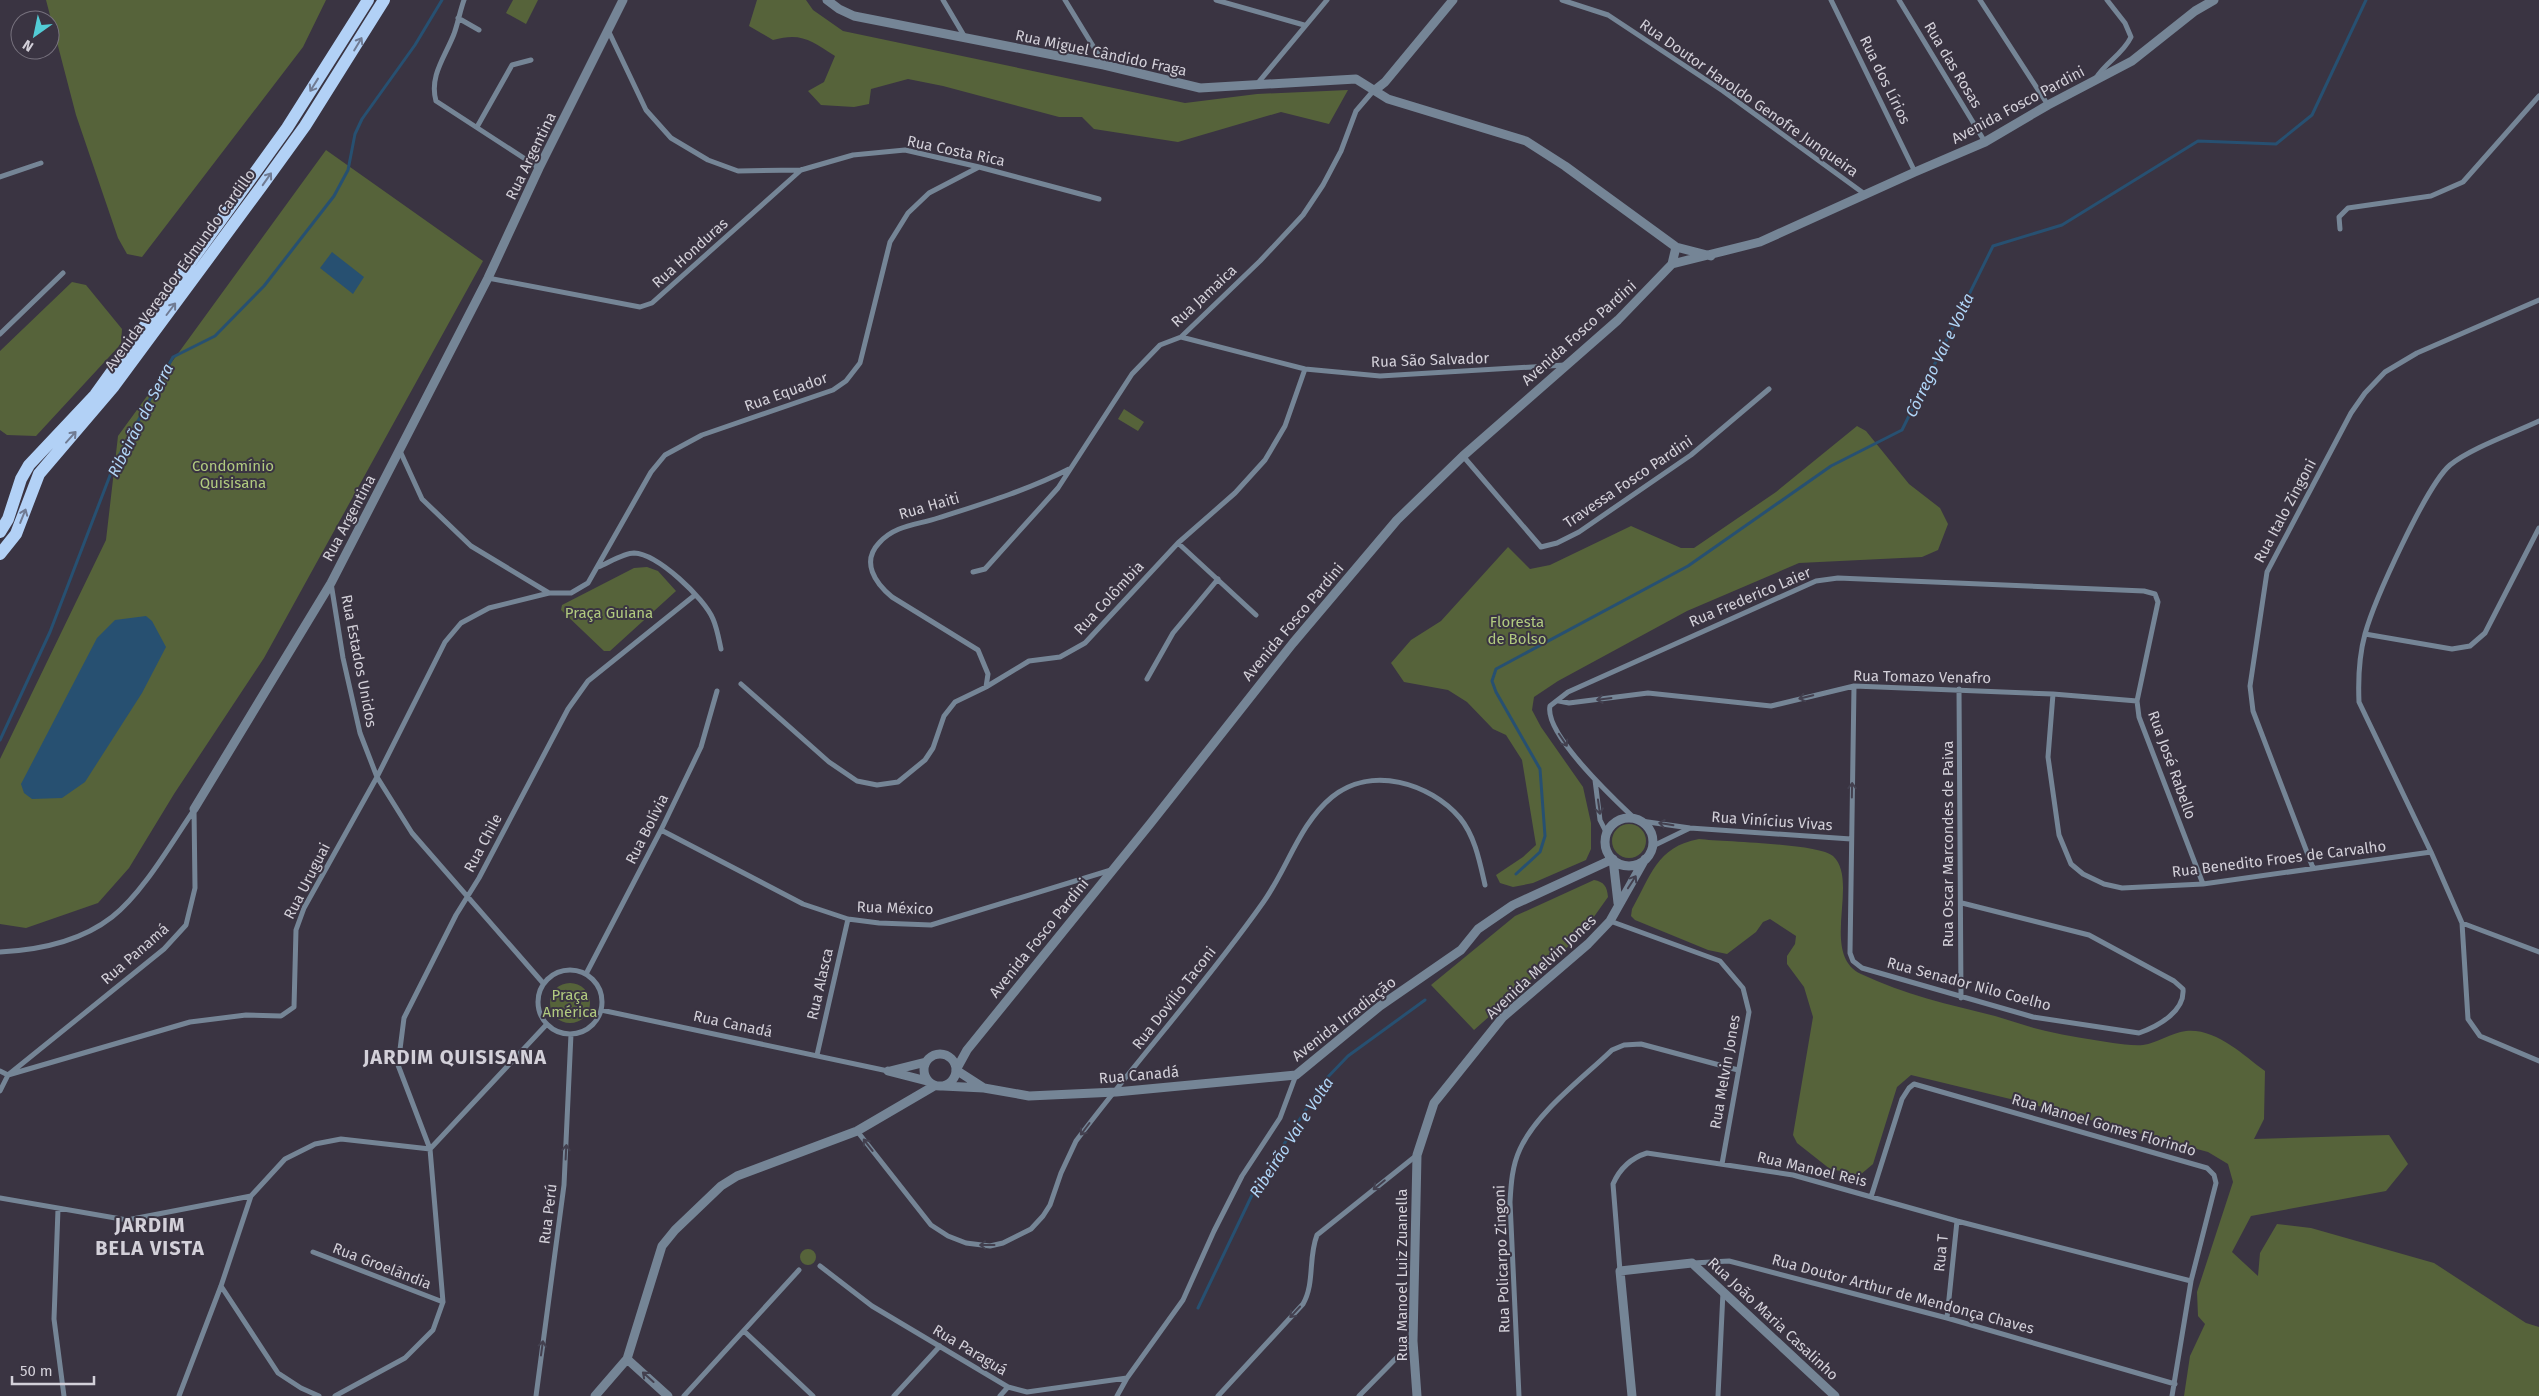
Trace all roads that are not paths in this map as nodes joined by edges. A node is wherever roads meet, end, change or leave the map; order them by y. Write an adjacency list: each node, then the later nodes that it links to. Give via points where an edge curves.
1 (368, 0): 56 (main road, Avenida Vereador Edmundo Cardillo, one-way to 56, via 287,128 101,388 30,465)
2 (384, 0): 58 (main road, Avenida Vereador Edmundo Cardillo, one-way to 2, via 16,534 39,474 114,386 261,187 305,126)
3 (464, 0): 17 (street)
4 (623, 0): 20 (street, Rua Argentina)
5 (827, 0): 21 (street, Rua Miguel Cândido Fraga, via 854,16)
6 (943, 0): 21 (street)
7 (1065, 0): 23 (street)
8 (1216, 0): 18 (street)
9 (1326, 0): 18 (street)
10 (1453, 0): 26 (street)
11 (1562, 0): 37 (street, Rua Doutor Haroldo Genofre Junqueira, via 1608,15 1722,91)
12 (1831, 0): 35 (street, Rua dos Lírios)
13 (1898, 0): 30 (street, Rua das Rosas)
14 (1980, 0): 28 (street)
15 (2107, 0): 24 (street, via 2125,23 2131,37 2127,46 2103,67)
16 (2214, 0): 24 (street, Avenida Fosco Pardini, via 2195,11 2132,61)
17 (458, 18): 19 (street); 29 (street, via 435,74 433,89 436,101)
18 (1304, 25): 25 (street)
19 (479, 30)
20 (608, 30): 33 (street, Rua Argentina); 34 (street, Rua Costa Rica, via 646,110 671,138 708,160 738,170)
21 (967, 39): 23 (street, Rua Miguel Cândido Fraga)
22 (531, 60): 29 (street, via 512,66)
23 (1104, 65): 25 (street, Rua Miguel Cândido Fraga, via 1200,88)
24 (2095, 80): 28 (street, Avenida Fosco Pardini)
25 (1257, 84): 26 (street, Rua Miguel Cândido Fraga, via 1356,79)
26 (1375, 90): 40 (street, Rua Miguel Cândido Fraga, via 1388,98 1526,141); 47 (street, Rua Jamaica, via 1356,111 1341,151 1303,215)
27 (2539, 96): 39 (street, via 2463,182 2431,196 2348,208 2339,217)
28 (2048, 104): 30 (street, Avenida Fosco Pardini)
29 (477, 128): 33 (street)
30 (1986, 142): 35 (street, Avenida Fosco Pardini)
31 (41, 163): 36 (street)
32 (979, 167): 34 (street, Rua Costa Rica, via 905,150 853,156); 38 (street, Rua Costa Rica); 59 (street, Rua Equador, via 929,193 908,213 890,242 860,363 846,382 833,390 702,435 665,455 651,472)
33 (539, 168): 44 (street, Rua Argentina)
34 (801, 170): 44 (street, Rua Honduras, via 652,303 640,307)
35 (1915, 172): 37 (street, Avenida Fosco Pardini)
36 (0, 177)
37 (1866, 195): 41 (street, Avenida Fosco Pardini, via 1760,242)
38 (1099, 199)
39 (2340, 229)
40 (1676, 247): 41 (street); 42 (street)
41 (1711, 256): 42 (street, Avenida Fosco Pardini)
42 (1672, 264): 48 (street, Avenida Fosco Pardini, via 1618,320)
43 (62, 273): 46 (street)
44 (488, 278): 52 (street, Rua Argentina)
45 (2539, 300): 92 (street, Rua Italo Zingoni, via 2417,353 2385,372 2351,413 2267,572 2250,686 2253,711)
46 (0, 334)
47 (1180, 337): 49 (street, Rua São Salvador); 54 (street, Rua Jamaica, via 1160,345 1144,359)
48 (1565, 365): 49 (street, Rua São Salvador, via 1389,376); 53 (street, Avenida Fosco Pardini)
49 (1305, 369): 57 (street, Rua Colômbia, via 1285,426 1265,460 1235,493)
50 (1769, 389): 53 (street, Travessa Fosco Pardini, via 1692,455 1579,532 1541,548)
51 (2539, 421): 67 (street, via 2450,465 2427,498 2379,593)
52 (400, 451): 62 (street, Rua Argentina); 63 (street, via 422,499 471,546)
53 (1464, 456): 93 (street, Avenida Fosco Pardini, via 1397,520)
54 (1070, 469): 60 (street, Rua Jamaica, via 1058,488 984,569); 72 (street, Rua Haiti, via 1044,482 936,519 896,529 879,543 871,556 871,570 879,586 978,650 988,674)
55 (2539, 528): 67 (street, via 2485,634 2470,646 2452,649)
56 (0, 532)
57 (1178, 543): 61 (street); 72 (street, Rua Colômbia, via 1085,643 1060,657 1029,661)
58 (0, 554)
59 (598, 567): 63 (street, Rua Equador, via 588,583 571,592); 65 (street, via 633,553 650,557)
60 (973, 572)
61 (1218, 579): 66 (street); 69 (street, via 1172,633)
62 (331, 583): 78 (street, Rua Estados Unidos, via 360,733); 80 (street, Rua Argentina)
63 (549, 593): 78 (street, Rua Uruguai, via 489,608 461,623 445,642)
64 (2155, 594): 76 (street, Rua Frederico Laier, via 1838,578 1816,581 1568,692); 77 (street, Rua José Rabello, via 2158,602)
65 (695, 595): 68 (street, via 713,618); 96 (street, Rua Chile, via 588,681 568,709)
66 (1256, 615)
67 (2365, 634): 88 (street, via 2358,681 2359,702)
68 (721, 649)
69 (1147, 679)
70 (741, 684): 72 (street, Rua Colômbia, via 829,762 858,781 877,785 898,782 912,772 933,748 944,716 955,702)
71 (1854, 686): 73 (street, Rua Tomazo Venafro); 76 (street, Rua Tomazo Venafro, one-way to 76, via 1771,706 1648,693 1569,703); 85 (street, Rua Senador Nilo Coelho, one-way to 71)
72 (986, 687)
73 (1959, 689): 75 (street, Rua Tomazo Venafro); 98 (street, Rua Oscar Marcondes de Paiva)
74 (717, 691): 83 (street, Rua Bolívia, via 701,747)
75 (2053, 694): 77 (street, Rua Tomazo Venafro); 94 (street, Rua Benedito Froes de Carvalho, via 2048,757 2059,835 2071,864 2104,884 2122,888)
76 (1559, 701): 79 (street, one-way to 79, via 1550,706 1551,721 1564,743)
77 (2137, 701): 94 (street, Rua José Rabello, via 2139,718)
78 (377, 777): 96 (street, Rua Estados Unidos, via 412,833); 119 (street, Rua Uruguai, via 304,908 296,930 294,1008 281,1016 246,1015 190,1022)
79 (1595, 779): 81 (street); 84 (street, one-way to 84, via 1600,820)
80 (194, 809): 102 (street, Rua Argentina, via 147,878 112,917 73,940 26,951); 119 (street, Rua Panamá, via 195,888 186,924 164,949)
81 (1638, 820): 82 (street, Rua Vinícius Vivas, one-way to 81); 84 (street, via 1620,820); 86 (street, via 1651,832)
82 (1690, 828): 85 (street, Rua Vinícius Vivas); 86 (street, Rua Vinícius Vivas)
83 (661, 830): 99 (street, Rua México, via 803,904); 104 (street, Rua Bolívia)
84 (1607, 834): 87 (street)
85 (1851, 839): 106 (street, Rua Senador Nilo Coelho, via 1850,953 1853,961 1862,968)
86 (1652, 846): 90 (street)
87 (1607, 849): 89 (street); 91 (street)
88 (2431, 852): 92 (street, Rua Benedito Froes de Carvalho); 101 (street)
89 (1613, 859): 90 (street, via 1626,865); 91 (street, Avenida Irradiação); 97 (street)
90 (1645, 859): 97 (street, Avenida Melvin Jones, one-way to 90)
91 (1592, 868): 120 (street, Avenida Irradiação, via 1513,904 1478,929 1461,950 1380,1006)
92 (2314, 868): 94 (street, Rua Benedito Froes de Carvalho)
93 (1111, 870): 99 (street, Rua México, via 931,925); 110 (street, Avenida Fosco Pardini)
94 (2203, 884)
95 (1486, 885): 124 (street, Rua Dovílio Taconi, via 1473,842 1461,820 1426,791 1383,780 1364,781 1332,796 1313,815 1264,902)
96 (469, 895): 105 (street, Rua Estados Unidos); 126 (street, Rua Chile, via 404,1018 399,1038 398,1064)
97 (1618, 903): 100 (street, Avenida Melvin Jones)
98 (1962, 903): 106 (street, Rua Oscar Marcondes de Paiva); 106 (street, Rua Senador Nilo Coelho, via 2089,936 2174,981 2183,988 2184,998 2177,1010 2139,1033 2032,1017)
99 (848, 918): 112 (street, Rua Alasca)
100 (1610, 921): 116 (street, Rua Melvin Jones, via 1720,961 1736,978 1744,988 1749,1012); 127 (street, Avenida Melvin Jones, via 1503,1017 1434,1103)
101 (2462, 923): 103 (street); 113 (street, via 2468,1020 2480,1036)
102 (0, 952)
103 (2539, 952)
104 (586, 974): 105 (street, via 568,969 558,971); 107 (street, via 600,990)
105 (543, 983): 108 (street, via 537,1000 538,1009)
106 (1961, 998)
107 (601, 1010): 109 (street, via 590,1027); 112 (street, Rua Canadá)
108 (547, 1024): 109 (street, via 554,1030); 126 (street)
109 (571, 1034): 155 (street, Rua Perú, one-way to 109, via 564,1184)
110 (966, 1050): 111 (street); 115 (street, Avenida Fosco Pardini)
111 (943, 1054): 114 (street, via 934,1055); 115 (street, via 952,1060)
112 (817, 1055): 118 (street, Rua Canadá)
113 (2539, 1061)
114 (926, 1062): 118 (street); 121 (street, via 924,1072)
115 (956, 1070): 121 (street, via 951,1082); 122 (street)
116 (1738, 1070): 128 (street, Rua Melvin Jones); 166 (street, Rua Policarpo Zingoni, via 1640,1044 1624,1045 1612,1050 1541,1117 1520,1149 1512,1175 1510,1202)
117 (0, 1071): 119 (street)
118 (888, 1071): 121 (street, Rua Canadá)
119 (8, 1075): 123 (street)
120 (1296, 1075): 124 (street, Rua Canadá); 148 (street, Avenida Irradiação, via 1280,1118 1242,1176 1183,1300)
121 (935, 1084): 122 (street, Rua Canadá); 125 (street)
122 (984, 1088): 124 (street, Rua Canadá, via 1029,1096)
123 (0, 1091)
124 (1116, 1092): 125 (street, Rua Dovílio Taconi, one-way to 125, via 1076,1141 1043,1216 1031,1230 990,1246 966,1243 931,1225)
125 (857, 1130): 147 (street, via 737,1176 721,1186 675,1230 662,1246)
126 (430, 1149): 129 (street, via 341,1139 315,1144 285,1159); 142 (street, Rua Chile)
127 (1417, 1155): 145 (street, Rua Manoel Luiz Zuanella); 163 (street, one-way to 163, via 1317,1235 1313,1246 1310,1292 1303,1304)
128 (1722, 1164): 130 (street, Rua Manoel Reis, via 1793,1175); 138 (street, Rua Manoel Reis, via 1647,1152 1618,1172 1613,1184)
129 (251, 1196): 132 (street, via 127,1220); 140 (street)
130 (1872, 1197): 133 (street, Rua Manoel Reis); 139 (street, Rua Manoel Gomes Florindo, via 1902,1099 1914,1084 1921,1084 2207,1168 2216,1183)
131 (0, 1198): 132 (street)
132 (58, 1209): 151 (street, via 54,1319)
133 (1957, 1221): 139 (street, Rua Manoel Reis); 143 (street, Rua T)
134 (313, 1252): 142 (street, Rua Groelândia)
135 (1692, 1263): 138 (street, Rua Doutor Arthur de Mendonça Chaves); 141 (street, Rua João Maria Casalinho); 143 (street, Rua Doutor Arthur de Mendonça Chaves, via 1729,1261)
136 (820, 1266): 146 (street, Rua Paraguá, via 872,1306)
137 (799, 1270): 144 (street)
138 (1620, 1271): 167 (street, Rua Manoel Reis)
139 (2191, 1281): 149 (street, Rua Manoel Gomes Florindo)
140 (221, 1286): 152 (street); 153 (street, via 278,1373)
141 (1723, 1290): 168 (street); 169 (street, Rua João Maria Casalinho)
142 (443, 1302): 154 (street, via 433,1330 405,1358)
143 (1947, 1318): 149 (street, Rua Doutor Arthur de Mendonça Chaves)
144 (745, 1332): 158 (street); 159 (street)
145 (1413, 1341): 164 (street); 165 (street, Rua Manoel Luiz Zuanella)
146 (940, 1346): 150 (street, Rua Paraguá); 160 (street)
147 (627, 1359): 156 (street); 157 (street, one-way to 147)
148 (1126, 1378): 150 (street, Rua Paraguá, via 1027,1392); 162 (street, Avenida Irradiação)
149 (2175, 1384): 170 (street, Rua Manoel Gomes Florindo)
150 (1008, 1387): 161 (street)
151 (64, 1396)
152 (179, 1396)
153 (319, 1396)
154 (335, 1396)
155 (536, 1396)
156 (595, 1396)
157 (668, 1396)
158 (684, 1396)
159 (813, 1396)
160 (894, 1396)
161 (1000, 1396)
162 (1117, 1396)
163 (1218, 1396)
164 (1360, 1396)
165 (1417, 1396)
166 (1520, 1396)
167 (1632, 1396)
168 (1718, 1396)
169 (1835, 1396)
170 (2172, 1396)

